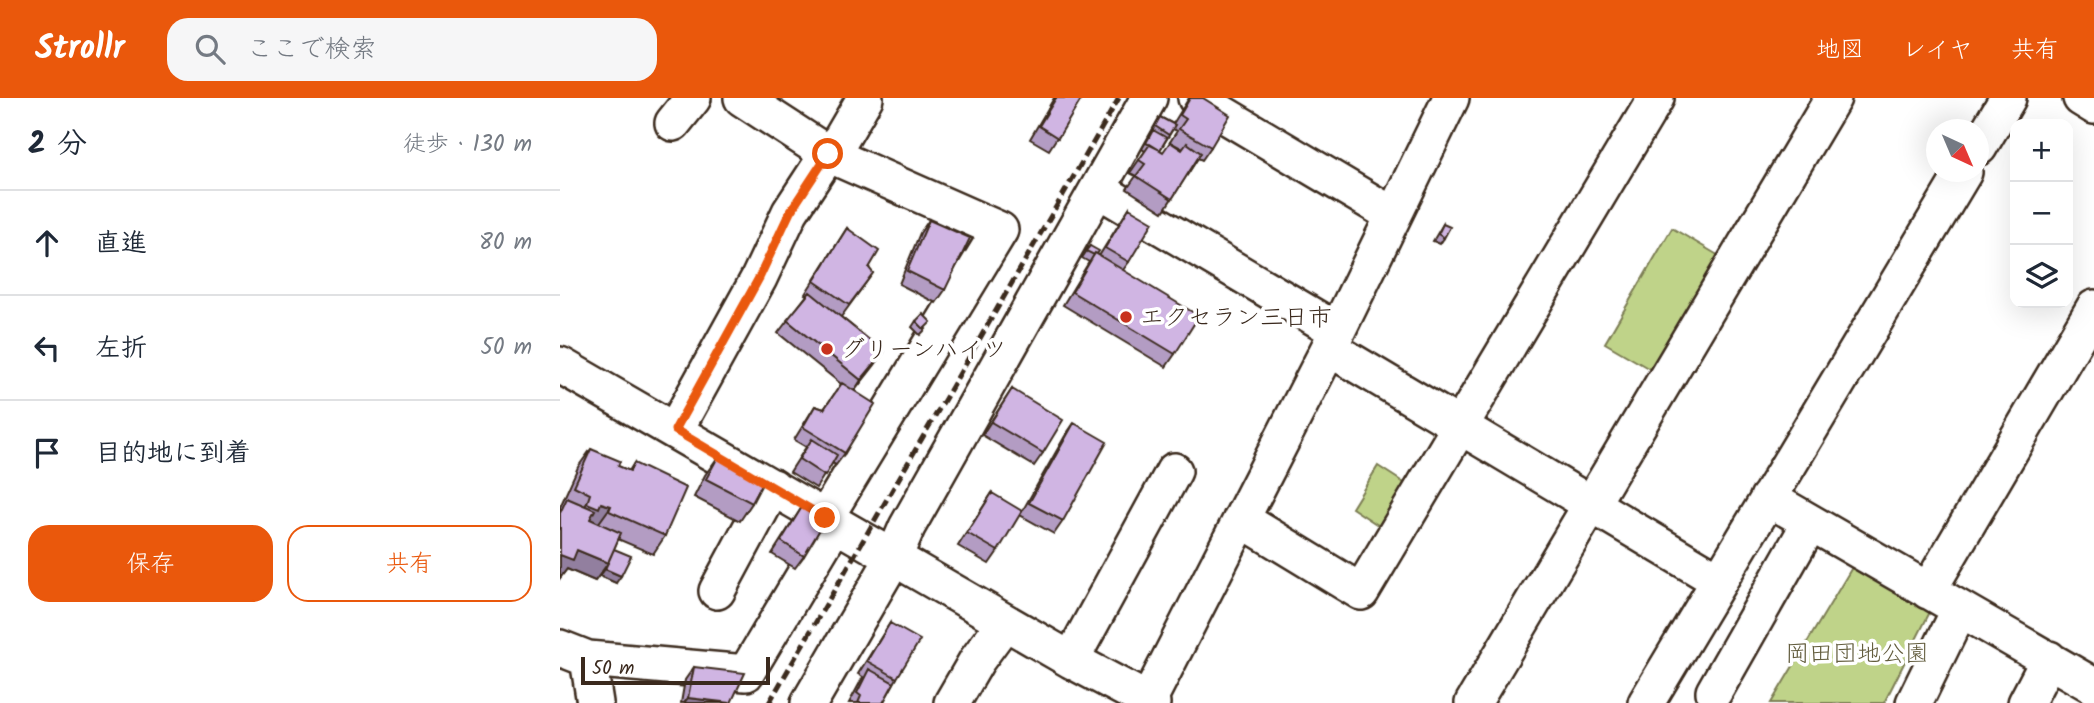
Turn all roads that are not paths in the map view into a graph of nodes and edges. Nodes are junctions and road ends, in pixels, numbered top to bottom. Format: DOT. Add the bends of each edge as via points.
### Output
graph roads {
  1 [pos="742,98"];
  2 [pos="865,98"];
  3 [pos="1149,98"];
  4 [pos="1196,98"];
  5 [pos="1451,98"];
  6 [pos="1656,98"];
  7 [pos="1833,98"];
  8 [pos="2008,98"];
  9 [pos="2081,98"];
  10 [pos="2094,106"];
  11 [pos="1989,130"];
  12 [pos="828,154"];
  13 [pos="1958,182"];
  14 [pos="1099,190"];
  15 [pos="1393,215"];
  16 [pos="2094,309"];
  17 [pos="1333,339"];
  18 [pos="560,365"];
  19 [pos="1460,427"];
  20 [pos="675,430"];
  21 [pos="1174,471"];
  22 [pos="773,487"];
  23 [pos="1768,499"];
  24 [pos="1591,503"];
  25 [pos="1241,519"];
  26 [pos="830,521"];
  27 [pos="1810,523"];
  28 [pos="894,557"];
  29 [pos="1718,580"];
  30 [pos="1928,590"];
  31 [pos="717,591"];
  32 [pos="1960,609"];
  33 [pos="1006,622"];
  34 [pos="574,654"];
  35 [pos="2049,659"];
  36 [pos="1071,660"];
  37 [pos="1668,666"];
  38 [pos="2093,684"];
  39 [pos="1724,698"];
  40 [pos="1149,702"];
  41 [pos="595,703"];
  42 [pos="808,703"];
  43 [pos="952,703"];
  44 [pos="1473,703"];
  45 [pos="1646,703"];
  46 [pos="1914,703"];
  47 [pos="2026,703"];
  1 -- 12 [label="street"];
  2 -- 12 [label="street"];
  3 -- 14 [label="street"];
  4 -- 15 [label="street"];
  5 -- 15 [label="street"];
  6 -- 19 [label="street"];
  7 -- 24 [label="street"];
  8 -- 11 [label="street"];
  9 -- 10 [label="street"];
  12 -- 20 [label="street" via="790,212"];
  12 -- 26 [label="street" via="1000,230"];
  13 -- 23 [label="street"];
  14 -- 17 [label="street"];
  14 -- 28 [label="street"];
  15 -- 17 [label="street"];
  16 -- 30 [label="street"];
  17 -- 19 [label="street"];
  17 -- 25 [label="street"];
  18 -- 20 [label="street"];
  19 -- 24 [label="street"];
  19 -- 25 [label="street" via="1361,592"];
  20 -- 22 [label="street"];
  21 -- 36 [label="street"];
  22 -- 26 [label="street"];
  22 -- 31 [label="street"];
  23 -- 27 [label="street"];
  23 -- 29 [label="street"];
  24 -- 29 [label="street"];
  24 -- 44 [label="street"];
  25 -- 40 [label="street"];
  26 -- 28 [label="street"];
  26 -- 34 [label="street" via="746,673"];
  27 -- 30 [label="street"];
  27 -- 39 [label="street"];
  28 -- 33 [label="street"];
  28 -- 42 [label="street"];
  29 -- 37 [label="street"];
  30 -- 32 [label="street"];
  32 -- 35 [label="street"];
  32 -- 46 [label="street"];
  33 -- 36 [label="street"];
  33 -- 43 [label="street"];
  34 -- 41 [label="street"];
  35 -- 38 [label="street"];
  35 -- 47 [label="street"];
  36 -- 40 [label="street"];
  37 -- 39 [label="street"];
  37 -- 45 [label="street"];
}
